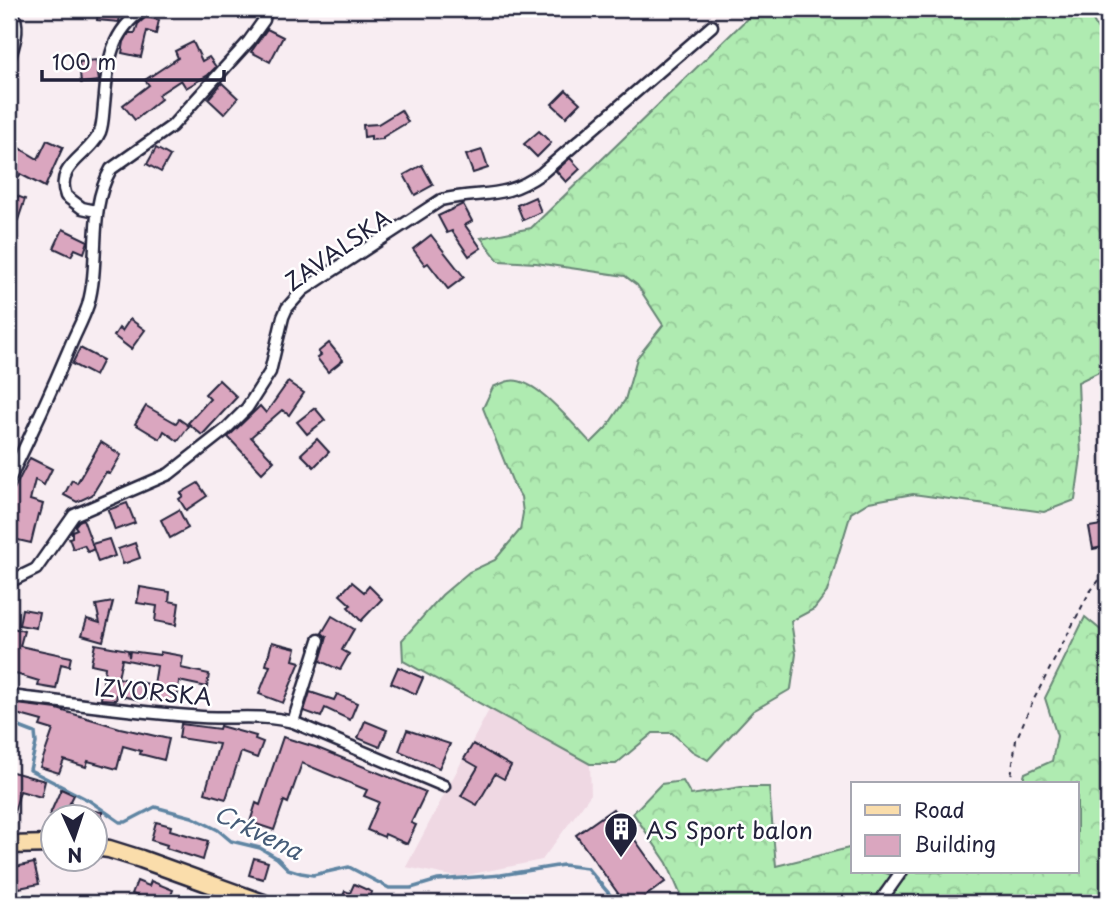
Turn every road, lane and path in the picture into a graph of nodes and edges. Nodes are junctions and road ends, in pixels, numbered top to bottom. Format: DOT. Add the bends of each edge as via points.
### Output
graph roads {
  1 [pos="11,9"];
  2 [pos="144,9"];
  3 [pos="266,9"];
  4 [pos="712,26"];
  5 [pos="9,60"];
  6 [pos="96,211"];
  7 [pos="9,480"];
  8 [pos="1108,569"];
  9 [pos="9,582"];
  10 [pos="319,640"];
  11 [pos="9,696"];
  12 [pos="293,722"];
  13 [pos="1010,782"];
  14 [pos="444,786"];
  15 [pos="9,845"];
  16 [pos="38,845"];
  17 [pos="108,851"];
  18 [pos="900,874"];
  19 [pos="263,903"];
  20 [pos="879,903"];
  1 -- 5 [label="street" via="17,32"];
  2 -- 6 [label="street" via="126,23 111,51 101,130 73,162 64,181 66,196 82,208"];
  3 -- 6 [label="street" via="249,41 172,126 111,169"];
  4 -- 9 [label="street, ZAVALSKA" via="526,185 501,193 441,200 303,290 287,308 270,372 247,408 225,430 169,474 74,515 36,569"];
  6 -- 7 [label="street" via="96,258 88,305"];
  8 -- 13 [label="path" via="1089,593 1032,704 1016,740"];
  10 -- 12 [label="street"];
  11 -- 12 [label="street, IZVORSKA"];
  12 -- 14 [label="street, IZVORSKA"];
  15 -- 16 [label="main road"];
  17 -- 19 [label="main road"];
  18 -- 20 [label="street"];
}
